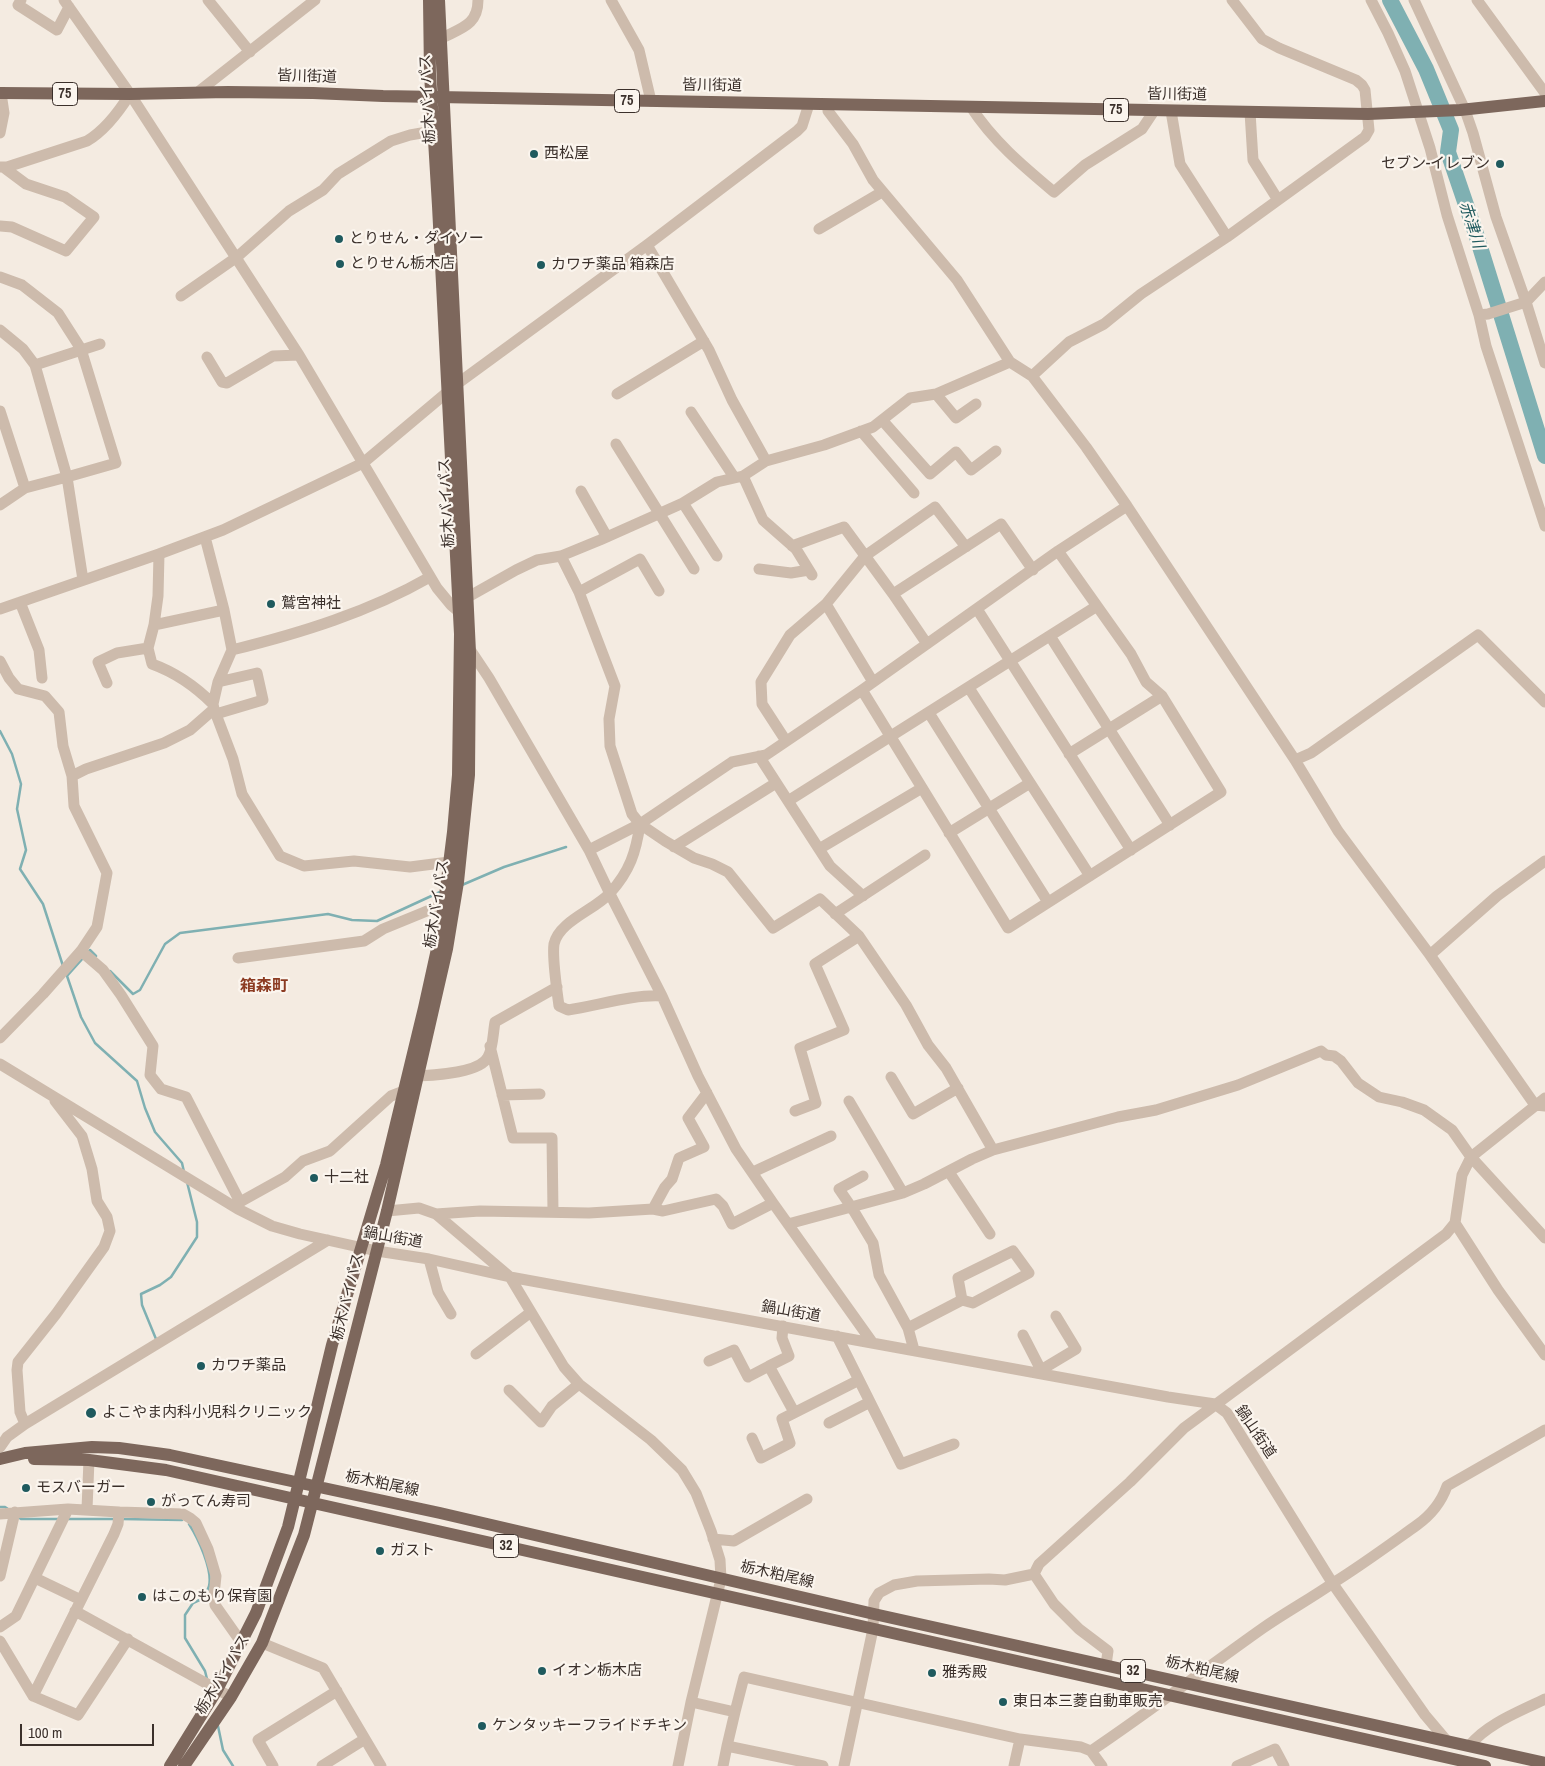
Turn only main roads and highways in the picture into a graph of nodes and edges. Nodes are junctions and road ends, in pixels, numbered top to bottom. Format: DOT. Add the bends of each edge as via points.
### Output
graph roads {
  1 [pos="429,0"];
  2 [pos="439,0"];
  3 [pos="0,93"];
  4 [pos="431,97"];
  5 [pos="445,97"];
  6 [pos="1545,101"];
  7 [pos="452,388"];
  8 [pos="464,616"];
  9 [pos="0,1460"];
  10 [pos="298,1483"];
  11 [pos="317,1487"];
  12 [pos="294,1499"];
  13 [pos="313,1503"];
  14 [pos="1447,1741"];
  15 [pos="1440,1761"];
  16 [pos="1458,1763"];
  17 [pos="1545,1763"];
  18 [pos="170,1766"];
  19 [pos="184,1766"];
  20 [pos="1486,1766"];
  1 -- 4 [label="main road, 栃木バイパス"];
  2 -- 5 [label="main road, 栃木バイパス"];
  3 -- 4 [label="main road, 皆川街道 / 75" via="313,92"];
  4 -- 5 [label="main road, 皆川街道 / 75"];
  4 -- 7 [label="main road, 栃木バイパス"];
  5 -- 6 [label="main road, 皆川街道 / 75" via="1368,114 1463,110"];
  5 -- 7 [label="main road, 栃木バイパス"];
  7 -- 8 [label="main road, 栃木バイパス"];
  7 -- 8 [label="main road, 栃木バイパス" via="468,597"];
  8 -- 10 [label="main road, 栃木バイパス" via="460,634 458,775 437,949 386,1165 332,1345"];
  8 -- 11 [label="main road, 栃木バイパス" via="470,652 469,775 458,882 447,948 387,1211"];
  9 -- 10 [label="main road, 栃木粕尾線 / 32" via="57,1449 120,1448 170,1455"];
  9 -- 12 [label="main road, 栃木粕尾線 / 32" via="88,1460 166,1470"];
  10 -- 11 [label="main road, 栃木粕尾線 / 32"];
  10 -- 12 [label="main road, 栃木バイパス"];
  11 -- 13 [label="main road, 栃木バイパス"];
  11 -- 14 [label="main road, 栃木粕尾線 / 32"];
  12 -- 13 [label="main road, 栃木粕尾線 / 32"];
  12 -- 18 [label="main road, 栃木バイパス" via="288,1527 256,1613 217,1690"];
  13 -- 15 [label="main road, 栃木粕尾線 / 32" via="1169,1694"];
  13 -- 19 [label="main road, 栃木バイパス" via="262,1643 231,1697"];
  14 -- 15 [label="main road"];
  14 -- 17 [label="main road, 栃木粕尾線 / 32"];
  15 -- 16 [label="main road, 栃木粕尾線 / 32"];
  16 -- 20 [label="main road, 栃木粕尾線 / 32"];
}
